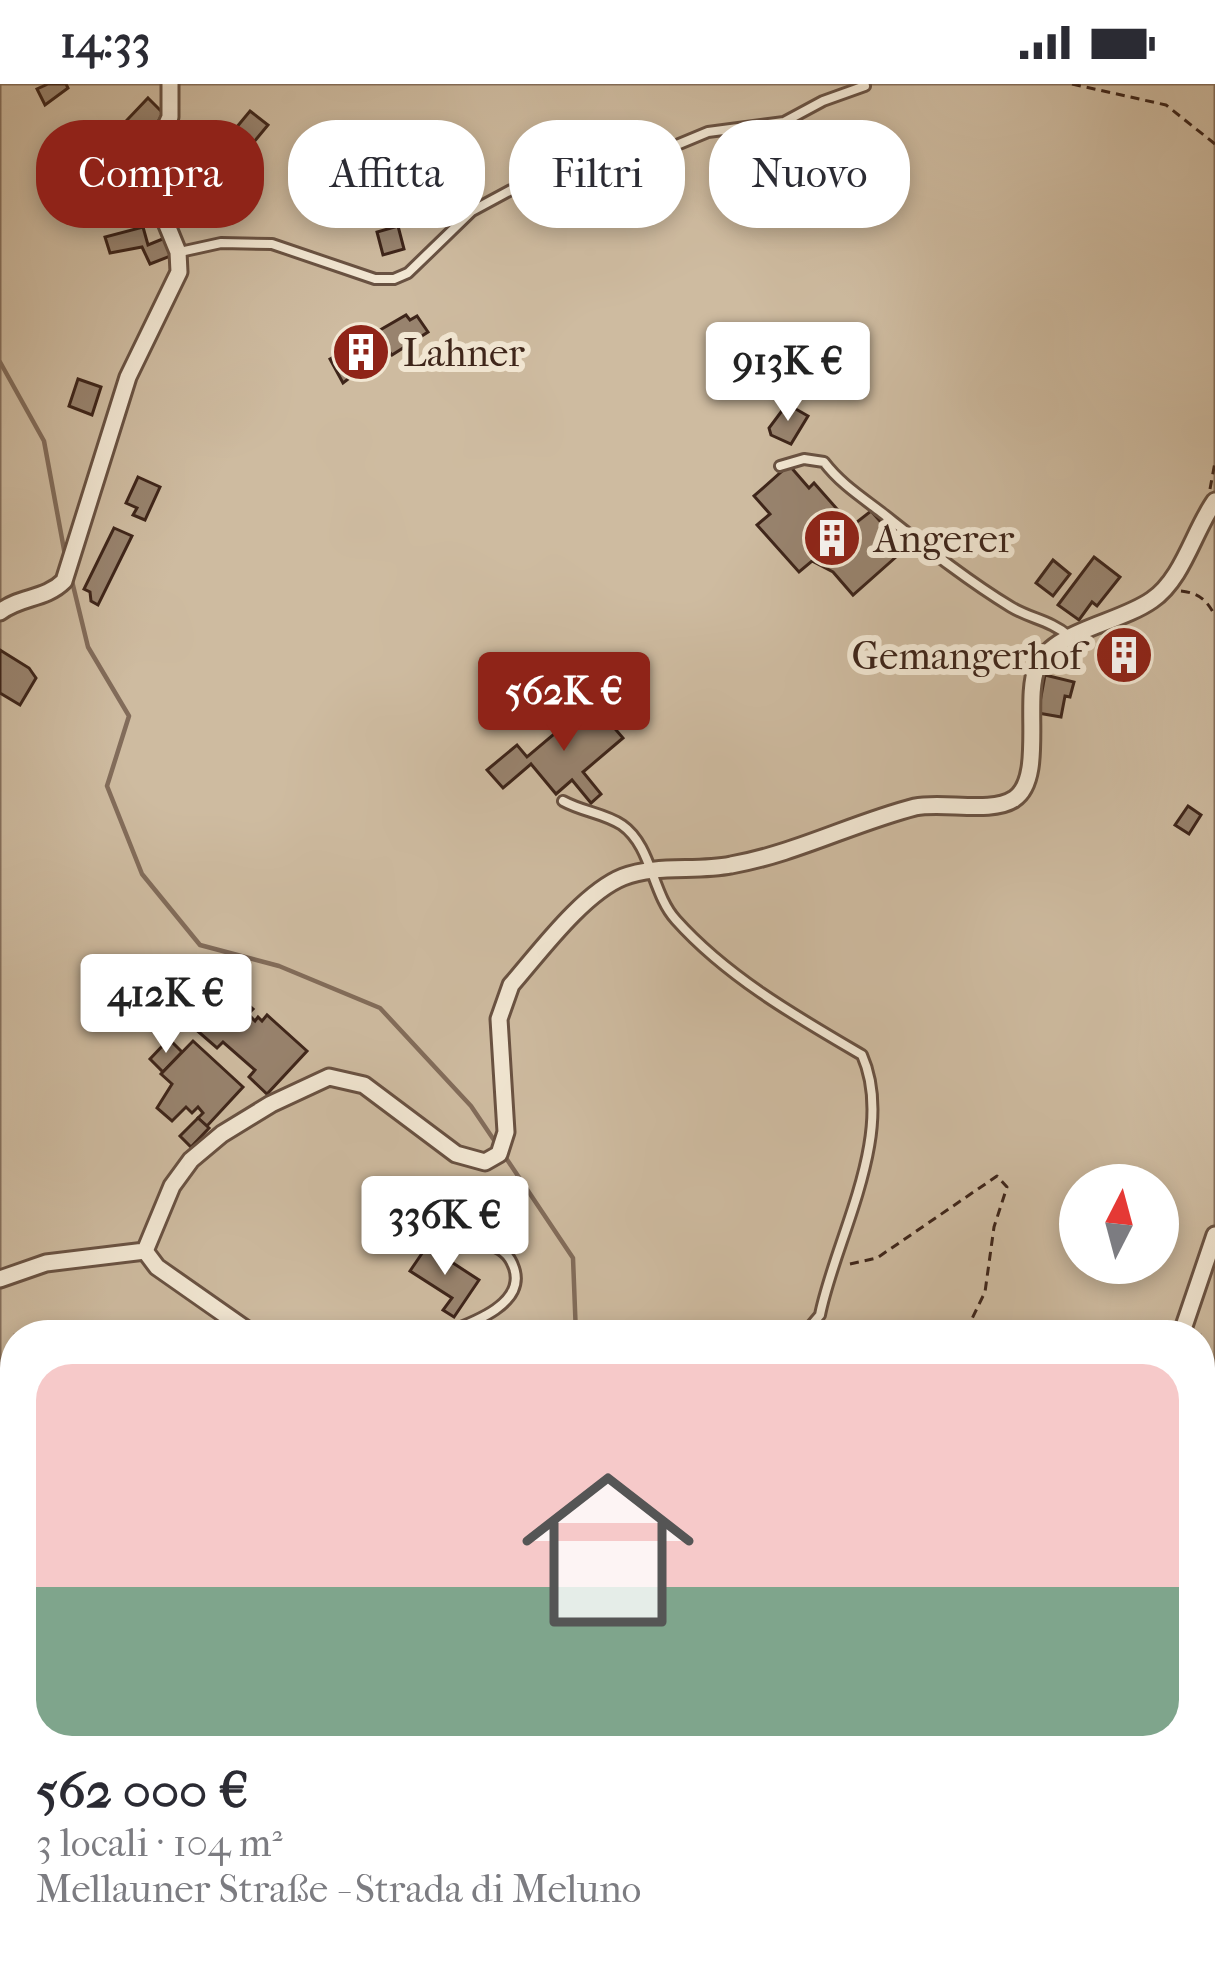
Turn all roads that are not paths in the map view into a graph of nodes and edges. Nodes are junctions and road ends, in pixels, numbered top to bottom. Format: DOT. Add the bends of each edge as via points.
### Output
graph roads {
  1 [pos="170,84"];
  2 [pos="866,86"];
  3 [pos="178,252"];
  4 [pos="780,466"];
  5 [pos="1214,501"];
  6 [pos="3,605"];
  7 [pos="1069,637"];
  8 [pos="563,801"];
  9 [pos="649,871"];
  10 [pos="1215,1235"];
  11 [pos="486,1244"];
  12 [pos="145,1251"];
  13 [pos="0,1279"];
  14 [pos="233,1320"];
  15 [pos="477,1320"];
  16 [pos="816,1320"];
  17 [pos="1186,1320"];
  1 -- 3 [label="street" via="170,117 151,186"];
  2 -- 3 [label="lane" via="784,122 708,132 655,154 511,190 472,211 394,279 375,280 272,244 221,242"];
  3 -- 6 [label="street" via="175,284 112,420 73,563 40,598"];
  4 -- 7 [label="lane" via="824,462 974,583"];
  5 -- 7 [label="street" via="1160,595"];
  7 -- 9 [label="street" via="1045,651 1034,674 1030,765 1014,800 917,806 733,865"];
  8 -- 9 [label="lane" via="628,828"];
  9 -- 12 [label="street" via="596,894 511,985 499,1019 502,1146 485,1162 455,1154 364,1085 329,1077 271,1103 191,1160"];
  9 -- 16 [label="lane" via="671,916 699,943 759,992 862,1055 870,1073 869,1153"];
  10 -- 17 [label="street"];
  11 -- 15 [label="lane" via="502,1249 516,1281 507,1299"];
  12 -- 13 [label="street" via="46,1263"];
  12 -- 14 [label="street"];
}
